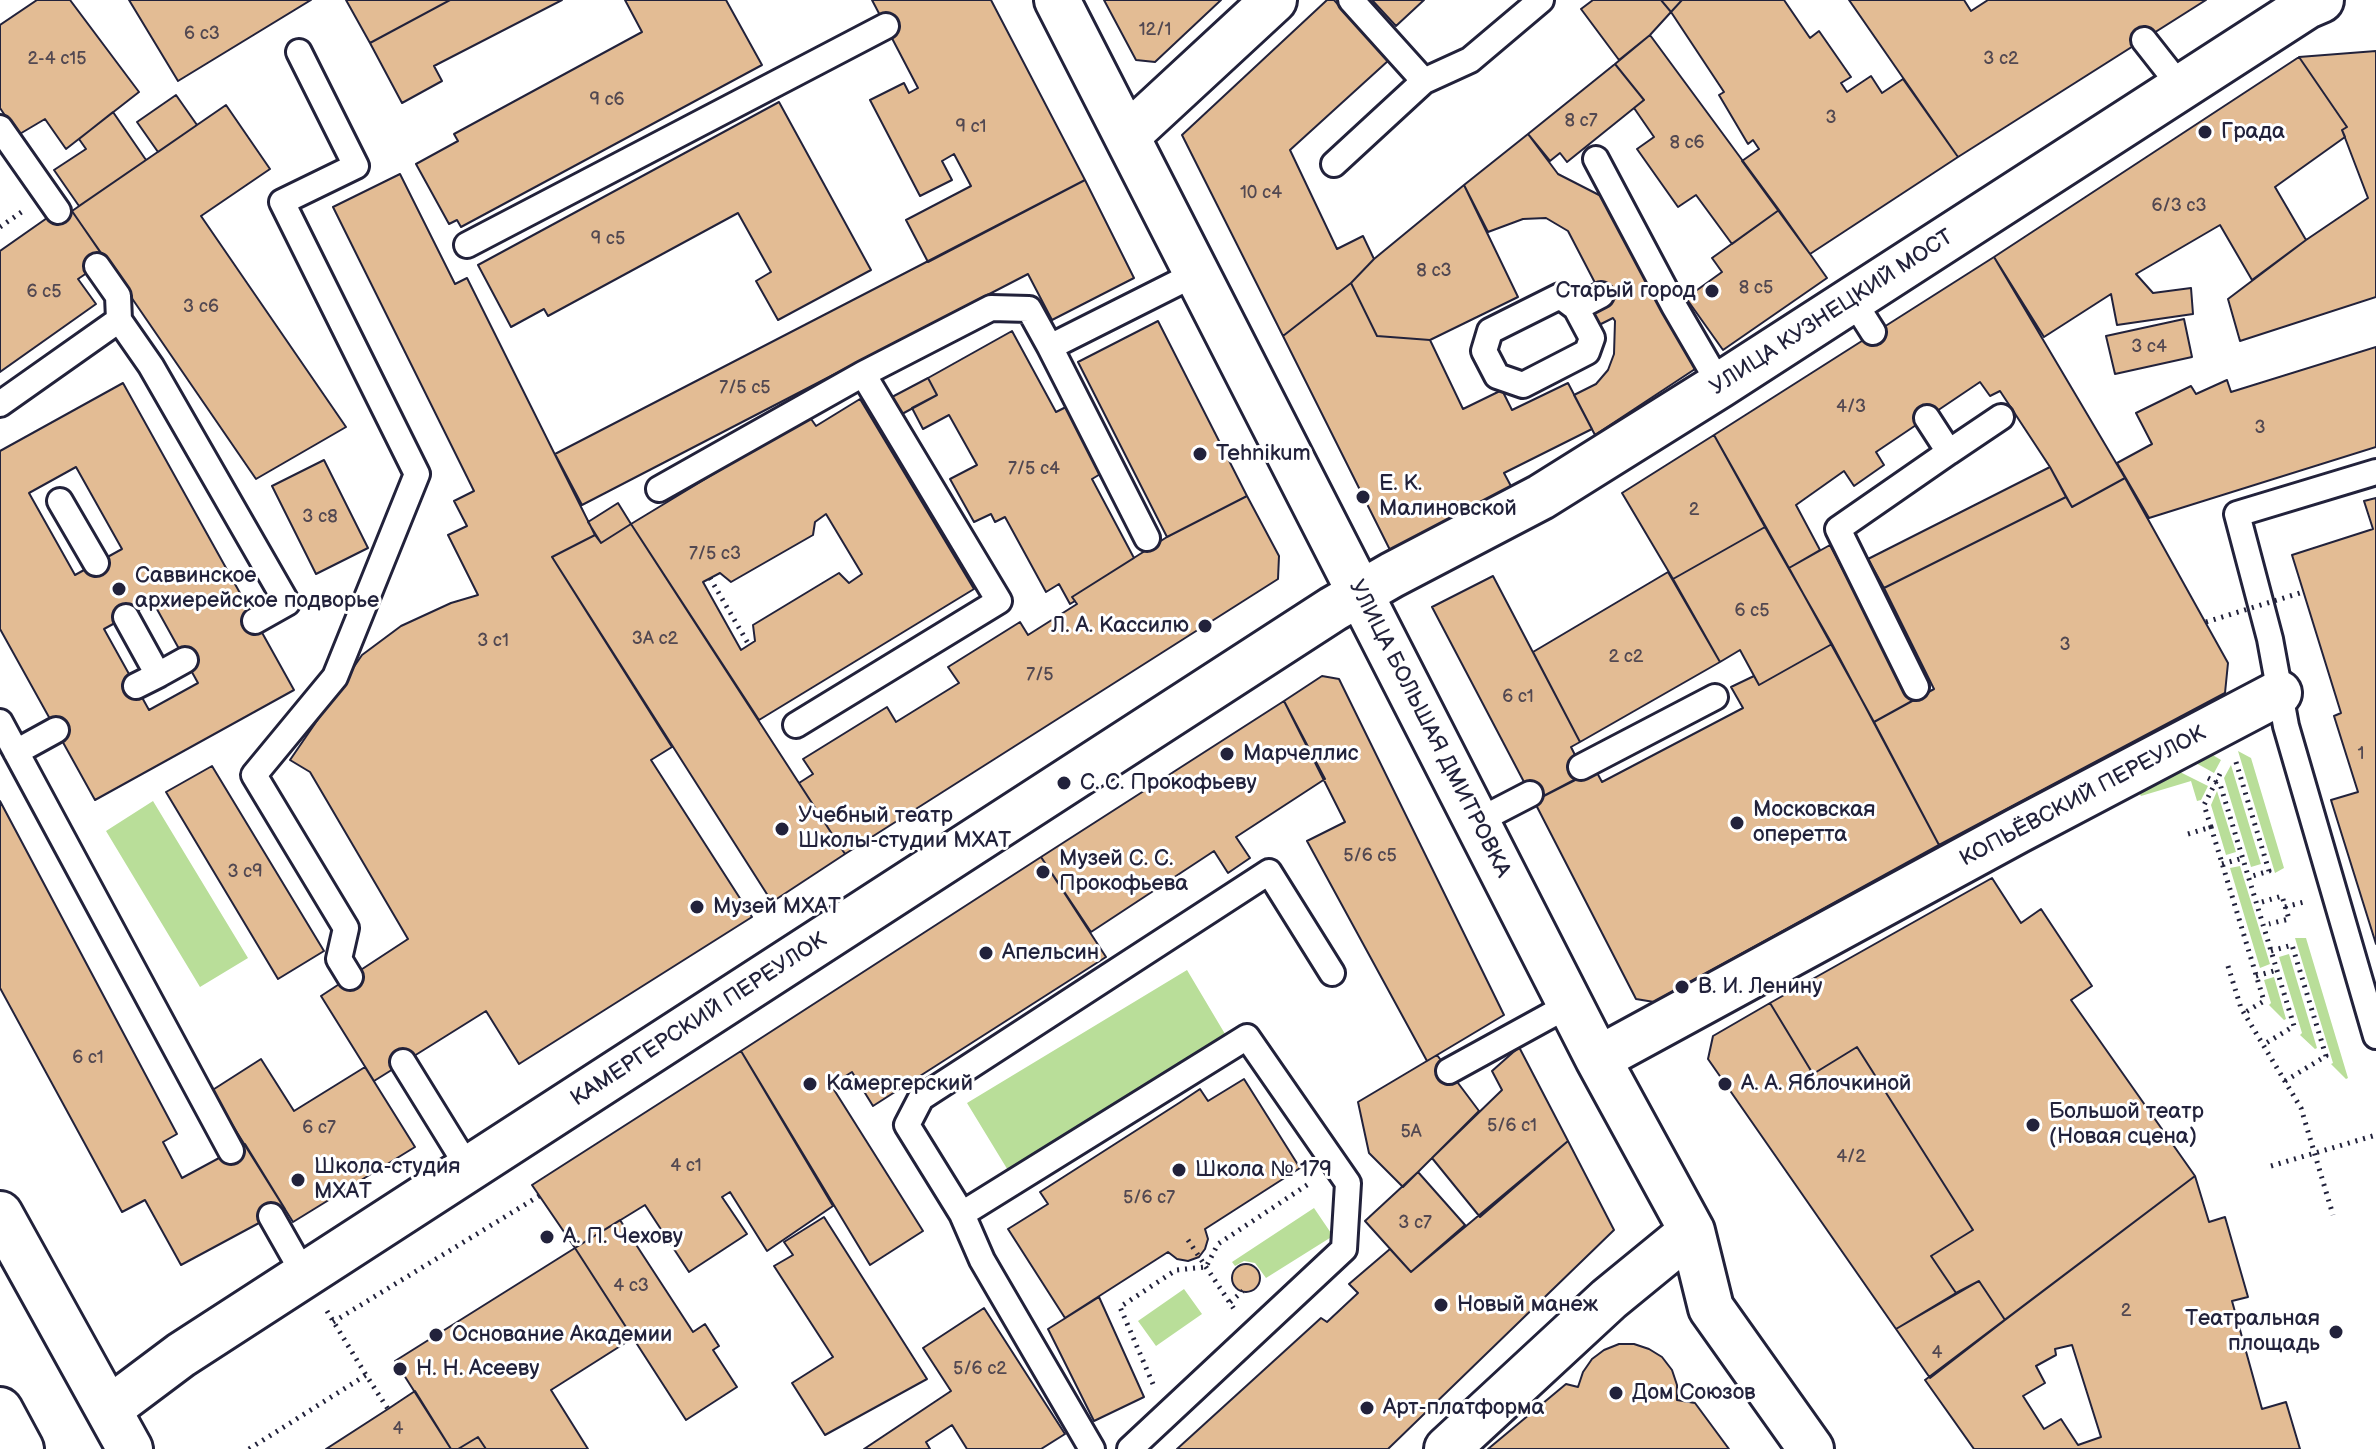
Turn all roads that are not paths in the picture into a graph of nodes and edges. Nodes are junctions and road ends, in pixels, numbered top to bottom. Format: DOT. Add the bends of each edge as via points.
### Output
graph roads {
  1 [pos="1057,0"];
  2 [pos="1351,0"];
  3 [pos="1541,0"];
  4 [pos="2321,0"];
  5 [pos="1256,6"];
  6 [pos="886,26"];
  7 [pos="2144,40"];
  8 [pos="299,52"];
  9 [pos="1424,81"];
  10 [pos="2181,87"];
  11 [pos="0,128"];
  12 [pos="1127,136"];
  13 [pos="1596,159"];
  14 [pos="1334,164"];
  15 [pos="58,211"];
  16 [pos="467,245"];
  17 [pos="97,266"];
  18 [pos="1197,273"];
  19 [pos="1601,295"];
  20 [pos="1576,308"];
  21 [pos="119,320"];
  22 [pos="1050,347"];
  23 [pos="863,374"];
  24 [pos="1720,385"];
  25 [pos="0,404"];
  26 [pos="2001,417"];
  27 [pos="1927,418"];
  28 [pos="1949,452"];
  29 [pos="2376,472"];
  30 [pos="659,489"];
  31 [pos="60,501"];
  32 [pos="1147,538"];
  33 [pos="96,563"];
  34 [pos="1346,601"];
  35 [pos="126,617"];
  36 [pos="255,621"];
  37 [pos="185,660"];
  38 [pos="158,675"];
  39 [pos="136,686"];
  40 [pos="1916,687"];
  41 [pos="2279,693"];
  42 [pos="1715,697"];
  43 [pos="0,722"];
  44 [pos="796,725"];
  45 [pos="56,730"];
  46 [pos="16,752"];
  47 [pos="1581,767"];
  48 [pos="1530,794"];
  49 [pos="1476,822"];
  50 [pos="1332,973"];
  51 [pos="350,977"];
  52 [pos="1571,1004"];
  53 [pos="2376,1036"];
  54 [pos="1598,1059"];
  55 [pos="403,1062"];
  56 [pos="1449,1071"];
  57 [pos="231,1151"];
  58 [pos="469,1169"];
  59 [pos="0,1214"];
  60 [pos="962,1214"];
  61 [pos="271,1216"];
  62 [pos="1692,1231"];
  63 [pos="305,1276"];
  64 [pos="0,1410"];
  65 [pos="119,1437"];
  66 [pos="1087,1447"];
  67 [pos="21,1449"];
  68 [pos="1130,1449"];
  69 [pos="1447,1449"];
  70 [pos="1811,1449"];
  1 -- 12 [label="street, УЛИЦА БОЛЬШАЯ ДМИТРОВКА"];
  2 -- 9 [label="lane"];
  3 -- 9 [label="lane" via="1470,60"];
  4 -- 10 [label="street, УЛИЦА КУЗНЕЦКИЙ МОСТ"];
  5 -- 12 [label="street"];
  6 -- 16 [label="lane"];
  7 -- 10 [label="lane"];
  8 -- 51 [label="lane" via="356,166 282,202 417,474 335,677 254,775 346,928 339,959"];
  9 -- 14 [label="lane"];
  10 -- 24 [label="street, УЛИЦА КУЗНЕЦКИЙ МОСТ" via="1863,316"];
  11 -- 15 [label="lane"];
  12 -- 18 [label="street, УЛИЦА БОЛЬШАЯ ДМИТРОВКА"];
  13 -- 24 [label="lane" via="1648,269"];
  17 -- 21 [label="lane" via="118,296"];
  18 -- 22 [label="lane"];
  18 -- 34 [label="street, УЛИЦА БОЛЬШАЯ ДМИТРОВКА"];
  19 -- 20 [label="lane"];
  21 -- 25 [label="lane"];
  21 -- 36 [label="lane" via="151,366 287,603"];
  22 -- 23 [label="lane" via="1029,309 991,308"];
  22 -- 32 [label="lane"];
  23 -- 30 [label="lane"];
  23 -- 44 [label="lane" via="999,601"];
  24 -- 34 [label="street, УЛИЦА КУЗНЕЦКИЙ МОСТ" via="1541,497"];
  26 -- 28 [label="lane"];
  27 -- 28 [label="lane"];
  28 -- 40 [label="lane" via="1838,529"];
  29 -- 41 [label="lane" via="2237,514"];
  31 -- 33 [label="lane"];
  34 -- 49 [label="street, УЛИЦА БОЛЬШАЯ ДМИТРОВКА"];
  34 -- 58 [label="street, КАМЕРГЕРСКИЙ ПЕРЕУЛОК"];
  35 -- 38 [label="lane"];
  37 -- 38 [label="lane"];
  38 -- 39 [label="lane"];
  41 -- 53 [label="lane"];
  41 -- 54 [label="street, КОПЬЁВСКИЙ ПЕРЕУЛОК"];
  42 -- 47 [label="lane"];
  43 -- 46 [label="lane"];
  45 -- 46 [label="lane"];
  46 -- 57 [label="lane"];
  48 -- 49 [label="lane"];
  49 -- 52 [label="street, УЛИЦА БОЛЬШАЯ ДМИТРОВКА"];
  50 -- 60 [label="lane" via="1269,872 934,1089 921,1098 907,1125"];
  52 -- 54 [label="street, УЛИЦА БОЛЬШАЯ ДМИТРОВКА"];
  52 -- 56 [label="lane"];
  54 -- 62 [label="street, УЛИЦА БОЛЬШАЯ ДМИТРОВКА"];
  55 -- 58 [label="lane"];
  58 -- 63 [label="street, КАМЕРГЕРСКИЙ ПЕРЕУЛОК"];
  59 -- 65 [label="street"];
  60 -- 66 [label="lane" via="982,1260"];
  60 -- 68 [label="lane" via="1247,1037 1348,1183 1344,1249"];
  61 -- 63 [label="lane"];
  62 -- 69 [label="street" via="1609,1299"];
  62 -- 70 [label="street, УЛИЦА БОЛЬШАЯ ДМИТРОВКА" via="1711,1308"];
  63 -- 65 [label="street, КАМЕРГЕРСКИЙ ПЕРЕУЛОК" via="181,1355"];
  64 -- 67 [label="street"];
}
